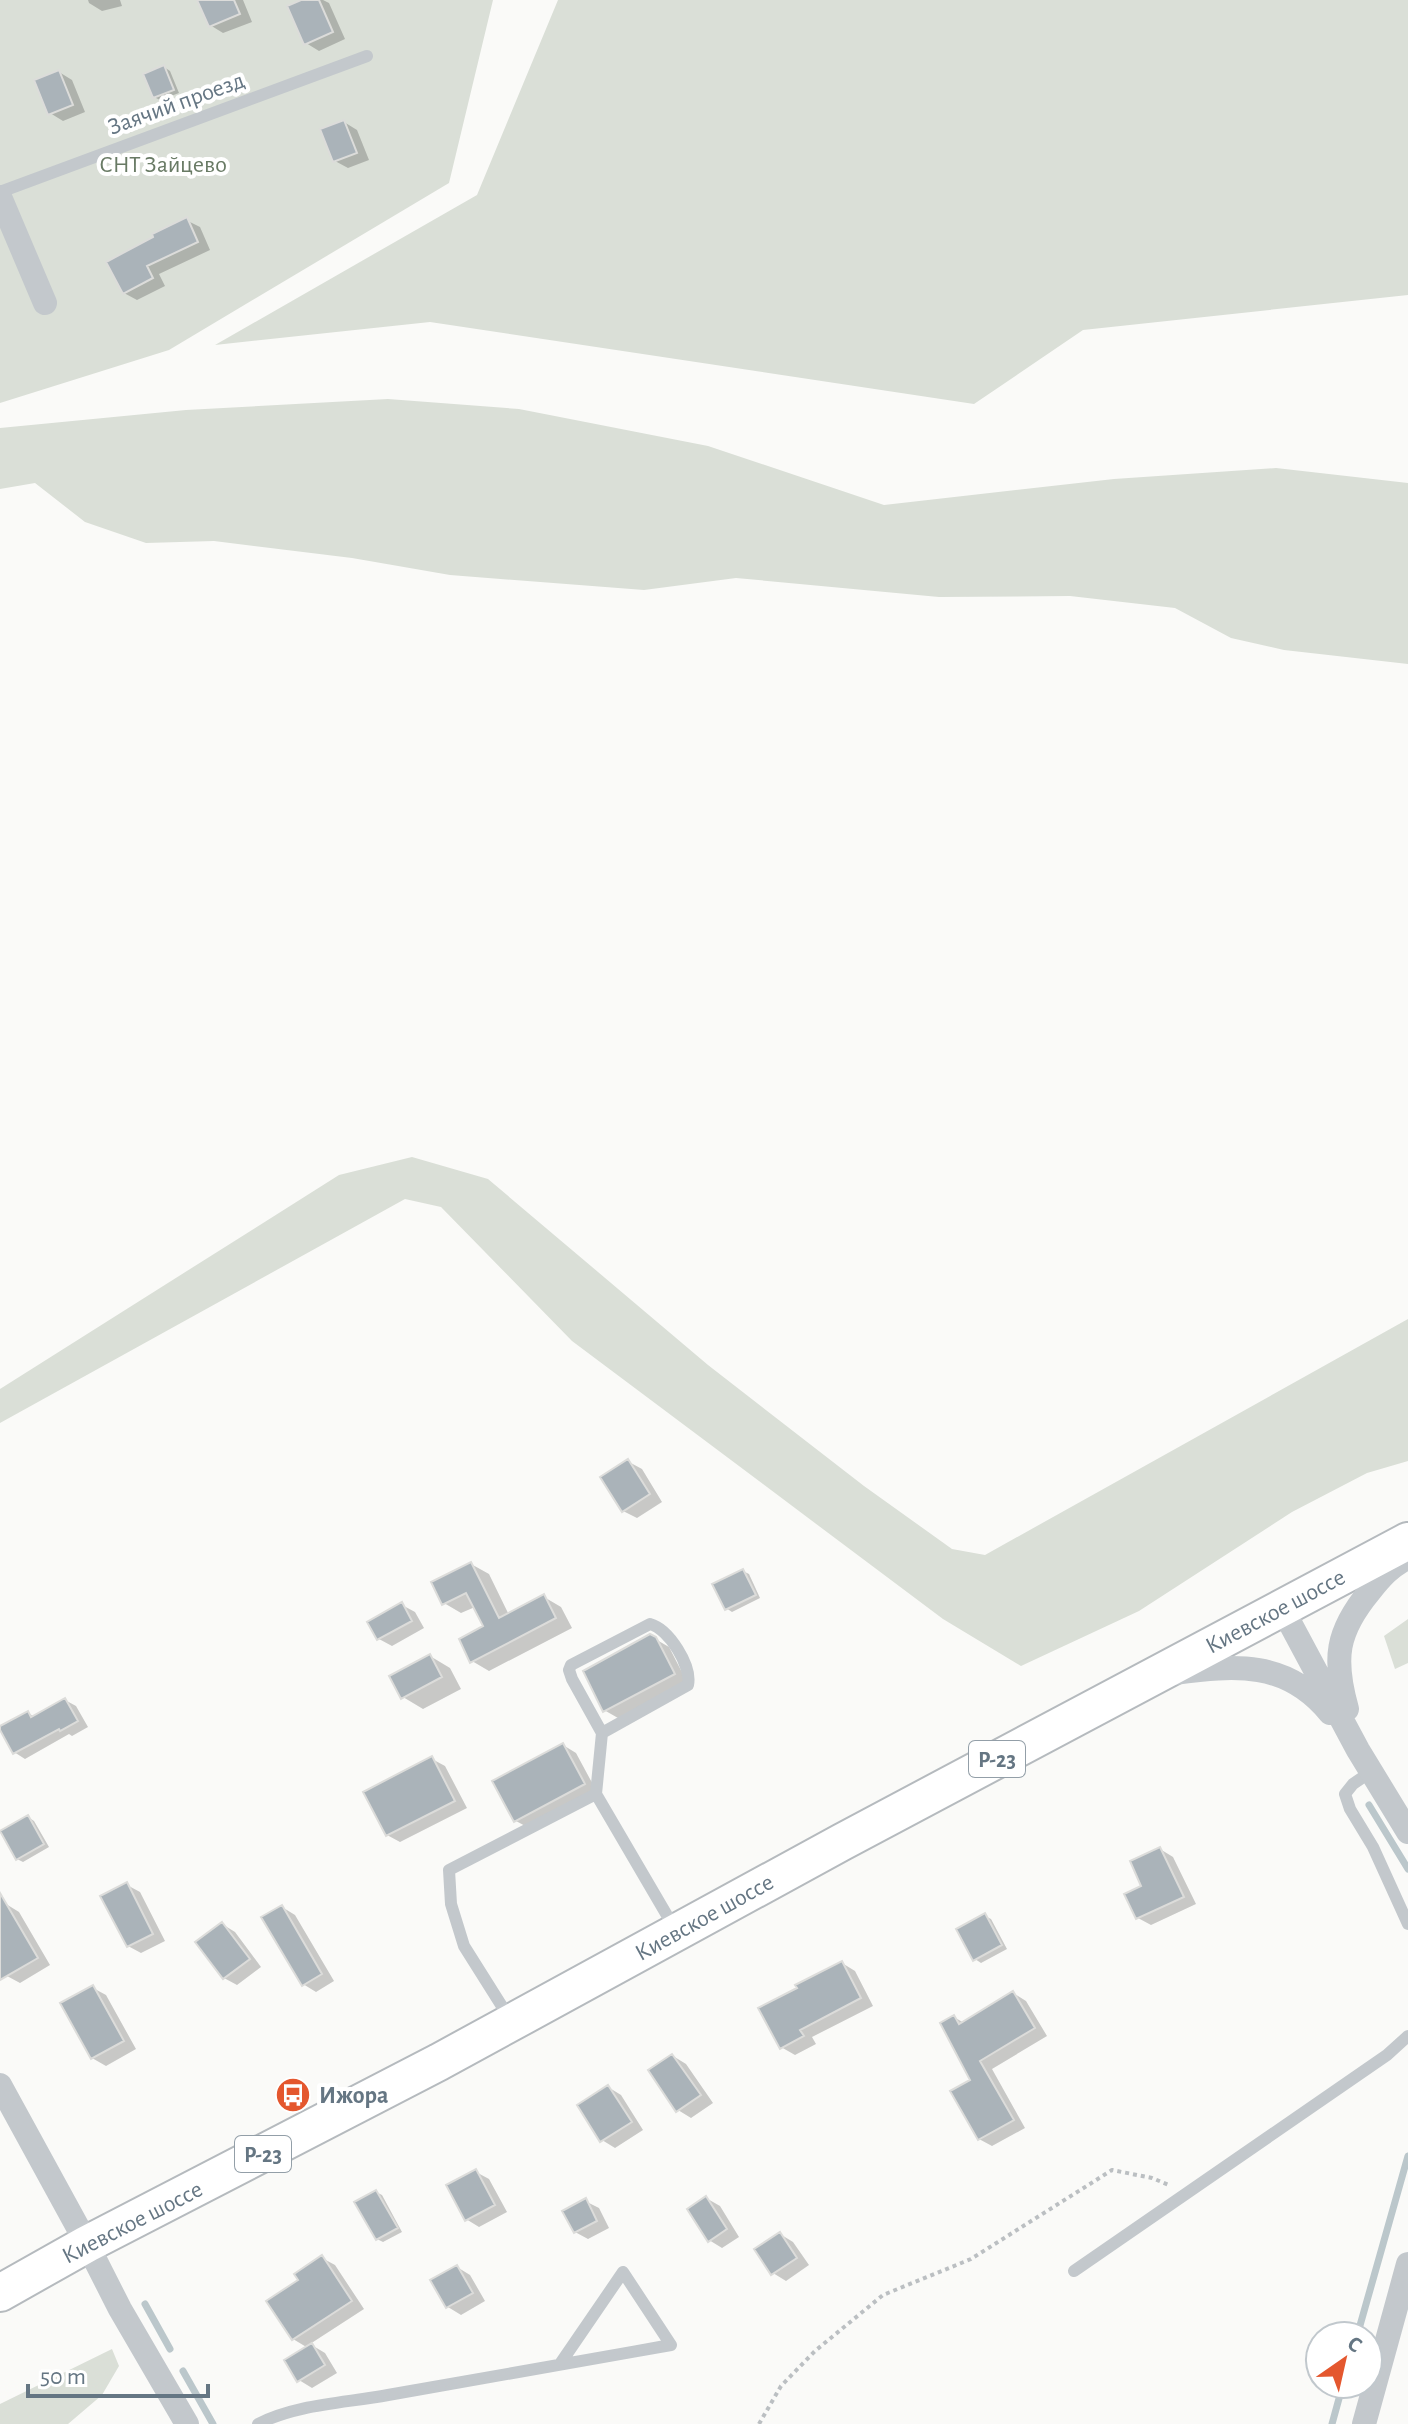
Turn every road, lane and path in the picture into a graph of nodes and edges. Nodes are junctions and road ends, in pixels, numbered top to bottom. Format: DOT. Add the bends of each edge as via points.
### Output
graph roads {
  1 [pos="367,56"];
  2 [pos="0,194"];
  3 [pos="45,303"];
  4 [pos="1408,1541"];
  5 [pos="1408,1557"];
  6 [pos="1282,1608"];
  7 [pos="1152,1676"];
  8 [pos="602,1733"];
  9 [pos="1358,1750"];
  10 [pos="1372,1771"];
  11 [pos="596,1794"];
  12 [pos="1406,1825"];
  13 [pos="1408,1924"];
  14 [pos="677,1932"];
  15 [pos="512,2022"];
  16 [pos="1408,2036"];
  17 [pos="0,2085"];
  18 [pos="1187,2193"];
  19 [pos="87,2244"];
  20 [pos="1408,2264"];
  21 [pos="1074,2271"];
  22 [pos="0,2293"];
  23 [pos="560,2364"];
  24 [pos="187,2424"];
  25 [pos="258,2424"];
  26 [pos="759,2424"];
  27 [pos="1364,2424"];
  1 -- 2 [label="lane, Заячий проезд"];
  2 -- 3 [label="street"];
  4 -- 6 [label="main road, Киевское шоссе / Р-23"];
  5 -- 9 [label="street" via="1388,1568 1351,1614 1340,1645 1339,1680"];
  6 -- 7 [label="main road, Киевское шоссе / Р-23"];
  6 -- 9 [label="street"];
  7 -- 9 [label="street" via="1211,1668 1273,1672 1299,1684 1321,1703"];
  7 -- 14 [label="main road, Киевское шоссе / Р-23"];
  8 -- 8 [label="lane" via="572,1679 571,1665 650,1624 658,1626 679,1650 688,1685"];
  8 -- 11 [label="lane"];
  9 -- 10 [label="street"];
  10 -- 12 [label="street"];
  10 -- 13 [label="lane" via="1345,1794"];
  11 -- 14 [label="lane"];
  11 -- 15 [label="lane" via="449,1870 451,1904 464,1946"];
  14 -- 15 [label="main road, Киевское шоссе / Р-23"];
  15 -- 19 [label="main road, Киевское шоссе / Р-23"];
  16 -- 18 [label="lane"];
  17 -- 19 [label="street"];
  18 -- 21 [label="lane"];
  18 -- 26 [label="path" via="1152,2178 1112,2170 971,2259 883,2295 781,2386"];
  19 -- 22 [label="main road, Киевское шоссе / Р-23"];
  19 -- 24 [label="street"];
  20 -- 27 [label="street"];
  23 -- 23 [label="lane" via="588,2360 671,2345 623,2272"];
  23 -- 25 [label="lane" via="278,2414"];
}
